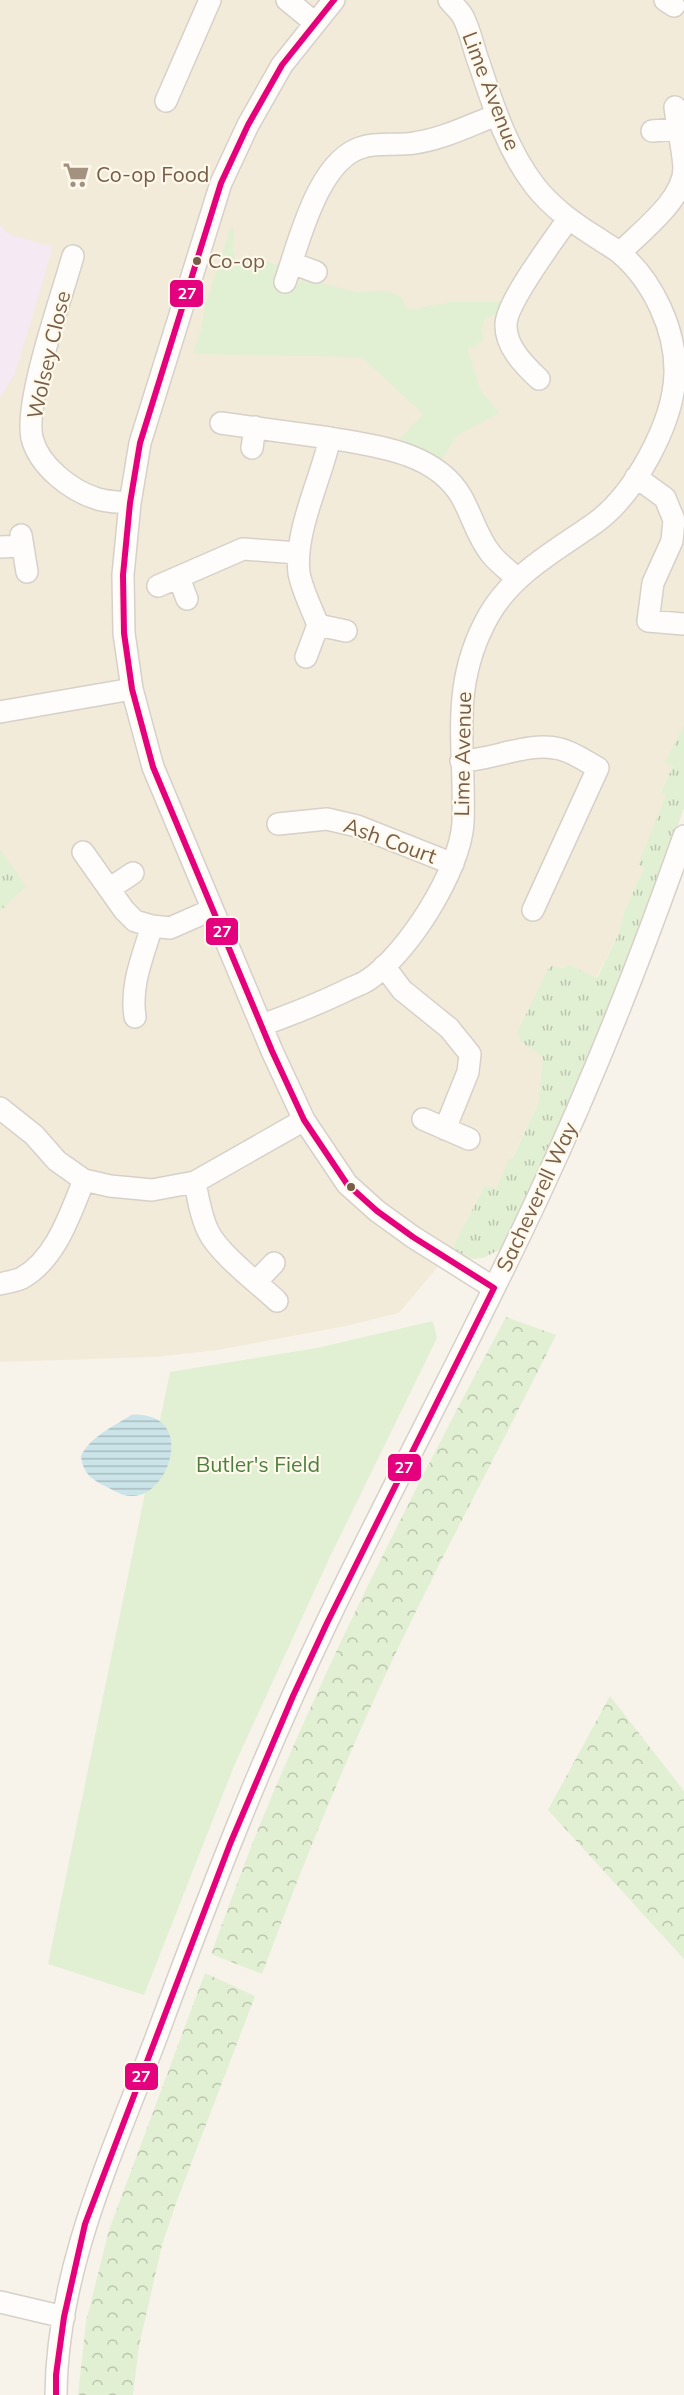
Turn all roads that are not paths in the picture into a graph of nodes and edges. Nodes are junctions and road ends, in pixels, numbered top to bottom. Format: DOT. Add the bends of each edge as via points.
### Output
graph roads {
  1 [pos="210,0"];
  2 [pos="287,0"];
  3 [pos="334,0"];
  4 [pos="462,5"];
  5 [pos="315,23"];
  6 [pos="166,101"];
  7 [pos="675,107"];
  8 [pos="497,115"];
  9 [pos="678,129"];
  10 [pos="652,131"];
  11 [pos="568,219"];
  12 [pos="620,253"];
  13 [pos="73,256"];
  14 [pos="316,272"];
  15 [pos="538,379"];
  16 [pos="221,423"];
  17 [pos="330,438"];
  18 [pos="636,477"];
  19 [pos="130,503"];
  20 [pos="0,547"];
  21 [pos="298,553"];
  22 [pos="27,572"];
  23 [pos="179,578"];
  24 [pos="518,579"];
  25 [pos="158,586"];
  26 [pos="187,599"];
  27 [pos="684,624"];
  28 [pos="318,625"];
  29 [pos="346,631"];
  30 [pos="306,657"];
  31 [pos="132,689"];
  32 [pos="0,712"];
  33 [pos="461,761"];
  34 [pos="278,824"];
  35 [pos="684,836"];
  36 [pos="83,852"];
  37 [pos="453,864"];
  38 [pos="133,873"];
  39 [pos="109,889"];
  40 [pos="211,910"];
  41 [pos="533,910"];
  42 [pos="152,926"];
  43 [pos="384,966"];
  44 [pos="135,1017"];
  45 [pos="262,1026"];
  46 [pos="0,1108"];
  47 [pos="423,1119"];
  48 [pos="304,1120"];
  49 [pos="445,1129"];
  50 [pos="469,1139"];
  51 [pos="84,1180"];
  52 [pos="195,1182"];
  53 [pos="274,1263"];
  54 [pos="256,1282"];
  55 [pos="0,1284"];
  56 [pos="494,1288"];
  57 [pos="277,1300"];
  58 [pos="0,2302"];
  59 [pos="64,2317"];
  60 [pos="56,2395"];
  1 -- 6 [label="street"];
  2 -- 5 [label="street"];
  3 -- 5 [label="street"];
  4 -- 8 [label="street, Lime Avenue"];
  5 -- 19 [label="street" via="282,65 221,183 140,443"];
  7 -- 9 [label="street"];
  8 -- 11 [label="street, Lime Avenue" via="533,184"];
  8 -- 14 [label="street" via="433,140 362,147 343,158 327,175 314,201 288,272"];
  9 -- 10 [label="street"];
  9 -- 12 [label="street" via="684,169 677,193"];
  11 -- 12 [label="street, Lime Avenue"];
  11 -- 15 [label="street" via="521,287 506,322 516,353"];
  12 -- 18 [label="street, Lime Avenue" via="660,306 671,337 675,372 666,422"];
  13 -- 19 [label="street, Wolsey Close" via="43,360 31,416 32,438 41,458 63,480 98,499"];
  16 -- 17 [label="street" via="254,438"];
  17 -- 21 [label="street"];
  17 -- 24 [label="street" via="410,456 442,473 459,494 491,555"];
  18 -- 24 [label="street, Lime Avenue" via="599,521"];
  18 -- 27 [label="street" via="665,498 674,520 672,541 653,583 648,621"];
  19 -- 31 [label="street" via="123,575 124,633"];
  20 -- 22 [label="street" via="22,541"];
  21 -- 23 [label="street" via="243,549"];
  21 -- 28 [label="street" via="300,575"];
  23 -- 25 [label="street"];
  23 -- 26 [label="street"];
  24 -- 33 [label="street, Lime Avenue" via="490,614 472,654 464,683"];
  28 -- 29 [label="street"];
  28 -- 30 [label="street"];
  31 -- 32 [label="street"];
  31 -- 40 [label="street" via="153,767"];
  33 -- 37 [label="street, Lime Avenue" via="463,826"];
  33 -- 41 [label="street" via="537,747 561,749 598,768"];
  34 -- 37 [label="street, Ash Court" via="328,810 357,826"];
  35 -- 56 [label="street, Sacheverell Way" via="609,1034"];
  36 -- 39 [label="street"];
  37 -- 43 [label="street, Lime Avenue" via="439,895 415,931"];
  38 -- 39 [label="street"];
  39 -- 42 [label="street" via="135,921"];
  40 -- 42 [label="street" via="170,928"];
  40 -- 45 [label="street"];
  42 -- 44 [label="street" via="136,976"];
  43 -- 45 [label="street, Lime Avenue" via="369,980"];
  43 -- 49 [label="street" via="402,990 449,1028 470,1054 468,1072"];
  45 -- 48 [label="street"];
  46 -- 51 [label="street" via="34,1135 57,1161"];
  47 -- 49 [label="street"];
  48 -- 52 [label="street"];
  48 -- 56 [label="street" via="346,1184 413,1237"];
  49 -- 50 [label="street"];
  51 -- 52 [label="street" via="152,1190"];
  51 -- 55 [label="street" via="63,1230 40,1265 21,1278"];
  52 -- 54 [label="street" via="209,1234"];
  53 -- 54 [label="street"];
  54 -- 57 [label="street"];
  56 -- 59 [label="street, Sacheverell Way" via="327,1623 261,1769 85,2224"];
  58 -- 59 [label="street"];
  59 -- 60 [label="street, Sacheverell Way"];
}
